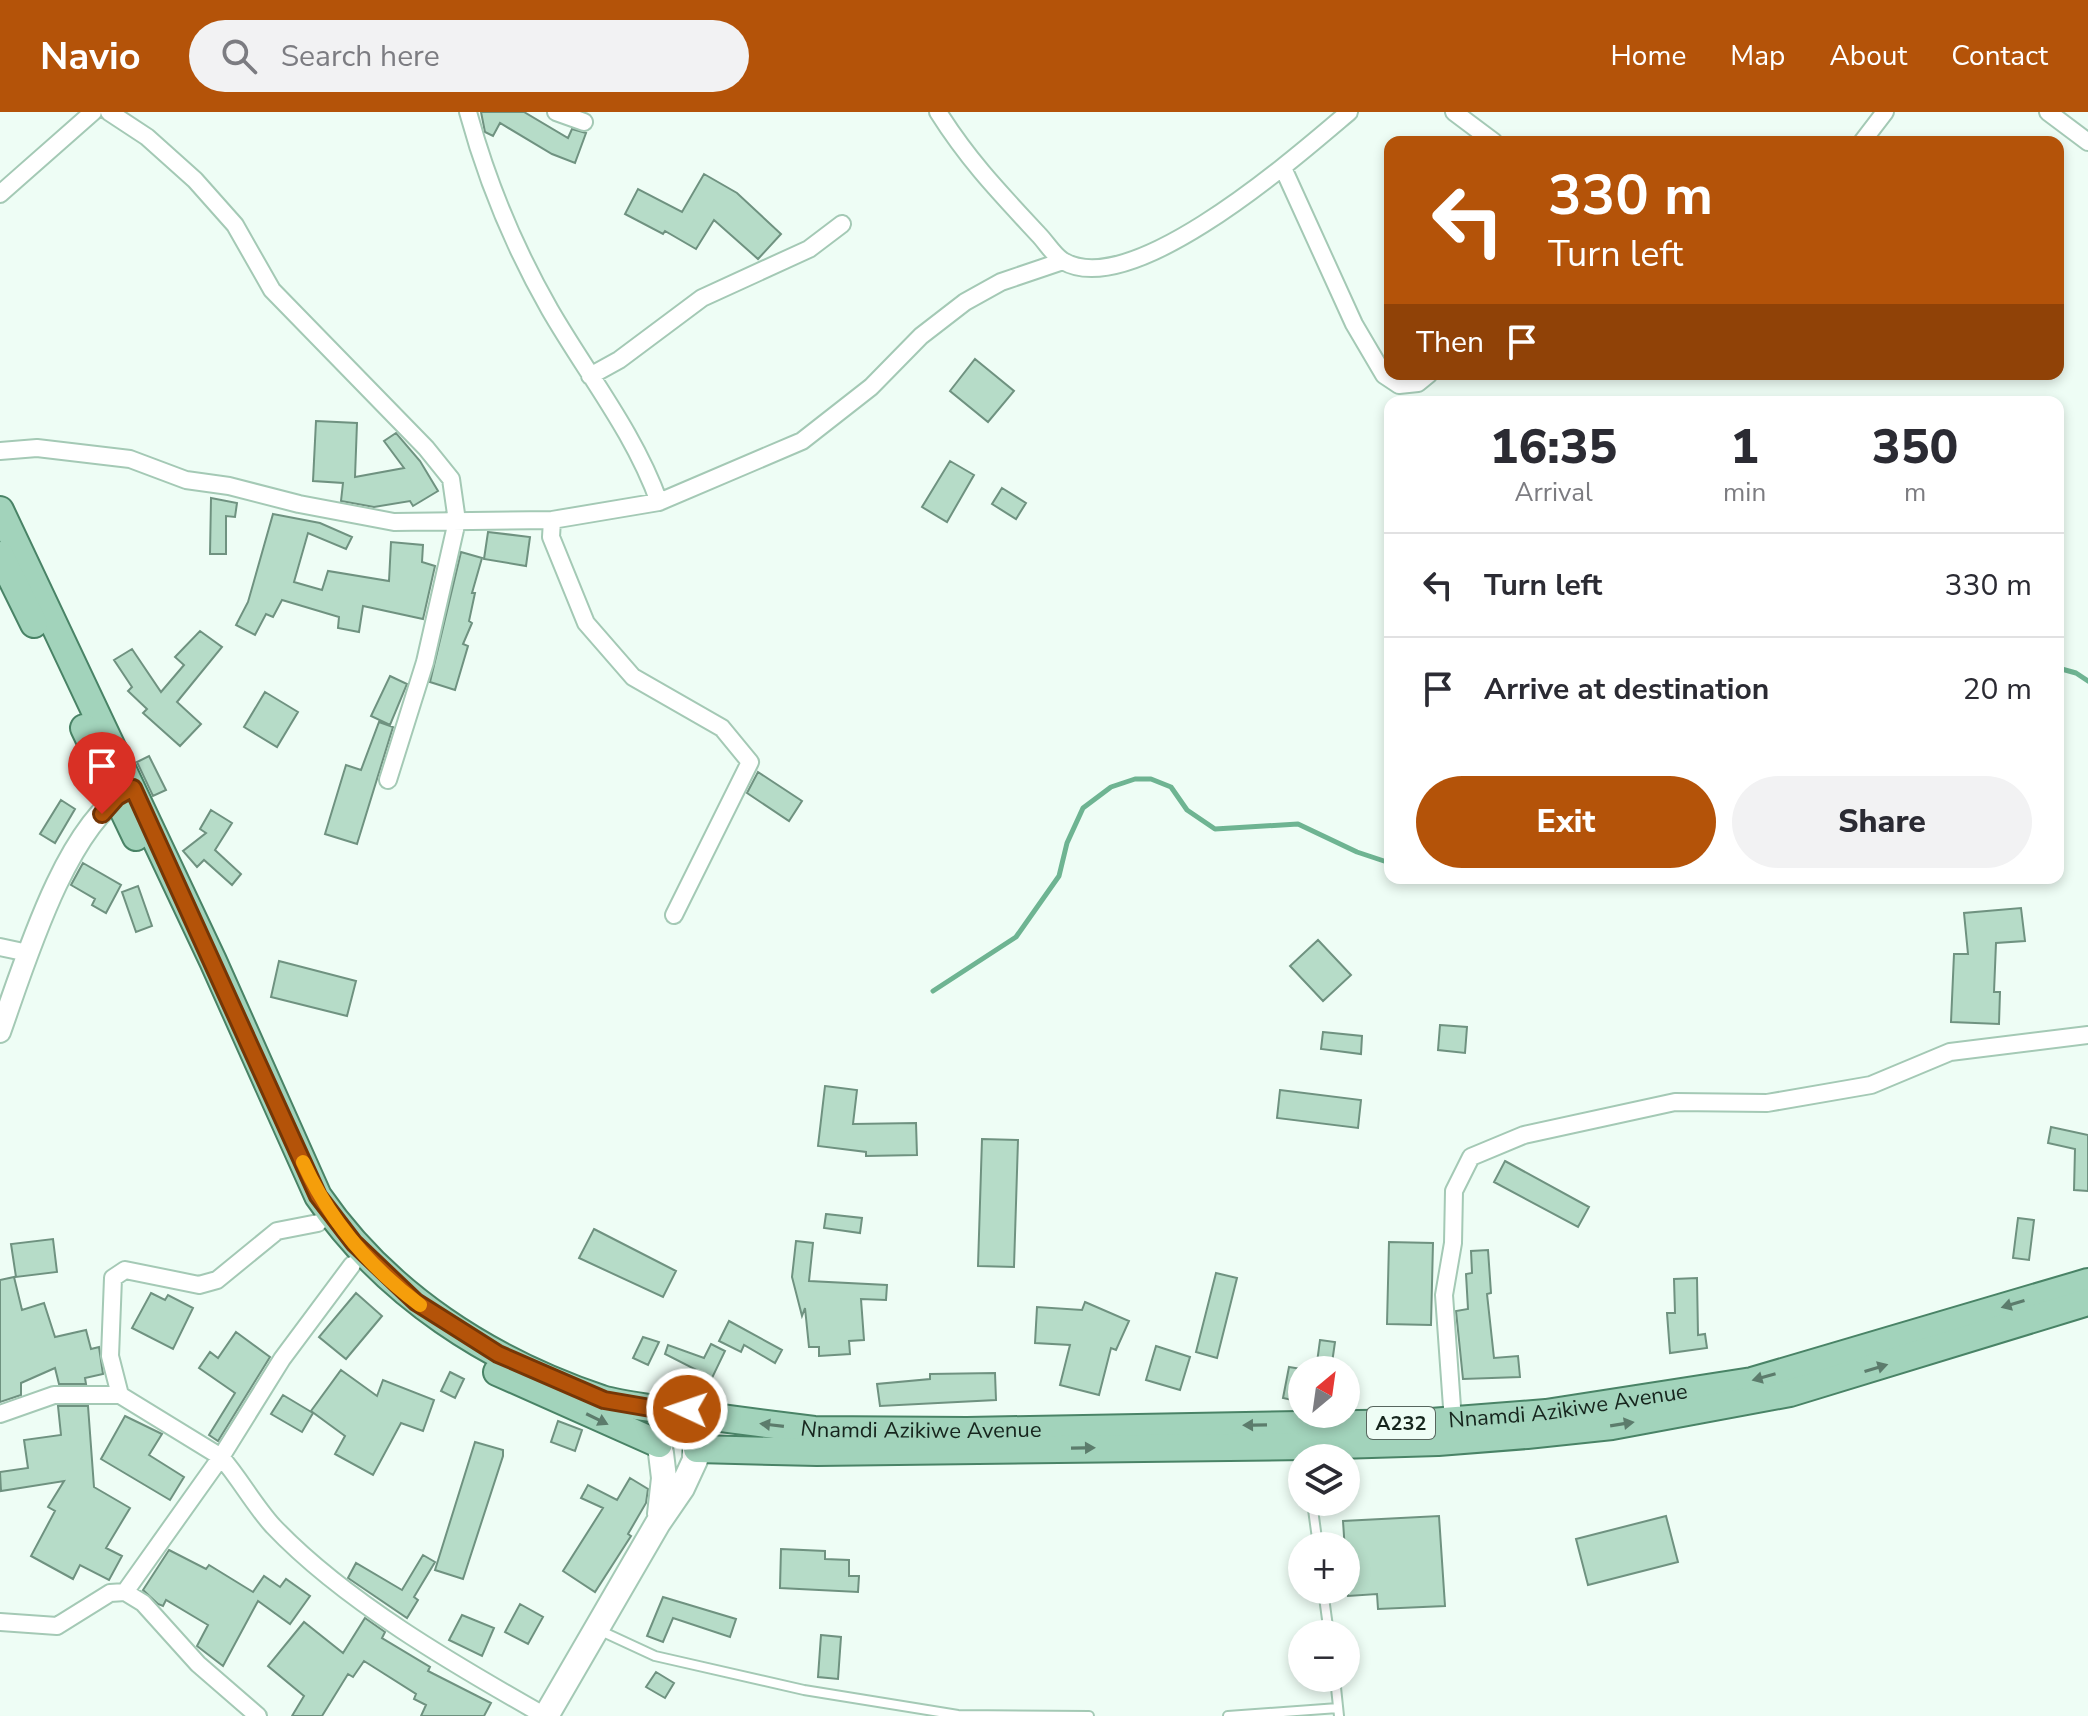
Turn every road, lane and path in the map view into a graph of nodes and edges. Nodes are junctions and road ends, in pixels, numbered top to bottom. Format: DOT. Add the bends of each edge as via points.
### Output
graph roads {
  1 [pos="93,112"];
  2 [pos="109,112"];
  3 [pos="468,112"];
  4 [pos="556,112"];
  5 [pos="938,112"];
  6 [pos="1349,112"];
  7 [pos="1454,112"];
  8 [pos="2048,112"];
  9 [pos="1878,114"];
  10 [pos="584,122"];
  11 [pos="1486,136"];
  12 [pos="1865,136"];
  13 [pos="2088,142"];
  14 [pos="1283,168"];
  15 [pos="0,194"];
  16 [pos="842,224"];
  17 [pos="1063,261"];
  18 [pos="1384,375"];
  19 [pos="590,376"];
  20 [pos="1392,380"];
  21 [pos="1422,380"];
  22 [pos="0,451"];
  23 [pos="659,502"];
  24 [pos="0,510"];
  25 [pos="552,520"];
  26 [pos="457,521"];
  27 [pos="0,555"];
  28 [pos="388,780"];
  29 [pos="125,792"];
  30 [pos="674,915"];
  31 [pos="0,947"];
  32 [pos="28,953"];
  33 [pos="0,1032"];
  34 [pos="2088,1035"];
  35 [pos="318,1223"];
  36 [pos="352,1265"];
  37 [pos="2088,1282"];
  38 [pos="2088,1302"];
  39 [pos="120,1395"];
  40 [pos="668,1411"];
  41 [pos="0,1414"];
  42 [pos="698,1415"];
  43 [pos="1453,1421"];
  44 [pos="659,1444"];
  45 [pos="1360,1448"];
  46 [pos="696,1450"];
  47 [pos="1288,1452"];
  48 [pos="221,1457"];
  49 [pos="658,1523"];
  50 [pos="125,1592"];
  51 [pos="0,1622"];
  52 [pos="597,1629"];
  53 [pos="1336,1692"];
  54 [pos="1338,1712"];
  55 [pos="258,1716"];
  56 [pos="545,1716"];
  57 [pos="1089,1716"];
  58 [pos="1228,1716"];
  1 -- 15 [label="street"];
  2 -- 26 [label="street" via="195,180 235,225 272,290 426,448 451,479"];
  3 -- 19 [label="street" via="513,242"];
  4 -- 10 [label="street"];
  5 -- 17 [label="street" via="967,158"];
  6 -- 14 [label="street"];
  7 -- 11 [label="street"];
  8 -- 13 [label="street"];
  9 -- 12 [label="street"];
  14 -- 17 [label="street" via="1209,223 1140,256 1104,269"];
  14 -- 18 [label="street" via="1354,324"];
  16 -- 19 [label="street" via="809,249 702,298"];
  17 -- 23 [label="street" via="1001,282 965,302 802,441"];
  19 -- 23 [label="street" via="623,424"];
  20 -- 21 [label="street" via="1399,385"];
  22 -- 26 [label="street" via="37,448 130,459 186,480 299,504 394,522"];
  23 -- 25 [label="street"];
  24 -- 29 [label="main road, A232"];
  25 -- 26 [label="street"];
  25 -- 30 [label="street" via="551,537 586,623 633,677 722,728 750,762"];
  26 -- 28 [label="street" via="425,662"];
  27 -- 29 [label="main road, A232"];
  29 -- 32 [label="street" via="87,830 70,858"];
  29 -- 35 [label="main road, A232" via="272,1135"];
  29 -- 40 [label="main road, A232" via="312,1182 338,1224 371,1262 416,1302 498,1354 604,1400"];
  31 -- 32 [label="street"];
  32 -- 33 [label="street"];
  34 -- 43 [label="street" via="1950,1052 1871,1085 1767,1103 1675,1102 1524,1135 1471,1157 1454,1191 1444,1295"];
  35 -- 36 [label="main road, A232"];
  35 -- 39 [label="street" via="277,1231 217,1280 199,1285 125,1270 113,1278 110,1356"];
  36 -- 44 [label="main road, A232, one-way" via="448,1345 529,1389"];
  36 -- 48 [label="street" via="282,1359"];
  37 -- 43 [label="main road, Nnamdi Azikiwe Avenue / A232, one-way" via="1752,1381 1546,1413"];
  45 -- 38 [label="main road, Nnamdi Azikiwe Avenue / A232, one-way" via="1527,1435 1698,1412 1790,1393"];
  39 -- 41 [label="street" via="54,1395"];
  39 -- 48 [label="street"];
  40 -- 42 [label="main road, A232" via="680,1407"];
  40 -- 44 [label="main road" via="657,1424"];
  43 -- 42 [label="main road, Nnamdi Azikiwe Avenue / A232, one-way" via="830,1430"];
  42 -- 46 [label="main road" via="704,1436"];
  44 -- 46 [label="main road, A232" via="672,1454"];
  44 -- 49 [label="main road" via="664,1489"];
  46 -- 47 [label="main road, Nnamdi Azikiwe Avenue / A232, one-way"];
  46 -- 49 [label="main road" via="689,1474"];
  48 -- 50 [label="street"];
  48 -- 56 [label="street" via="272,1525 329,1576 474,1676"];
  49 -- 52 [label="main road"];
  50 -- 51 [label="street" via="110,1593 57,1626"];
  50 -- 55 [label="street" via="143,1603 198,1664"];
  52 -- 56 [label="main road"];
  52 -- 57 [label="lane" via="655,1656 804,1690 958,1715"];
  53 -- 54 [label="lane"];
  54 -- 58 [label="lane"];
}
